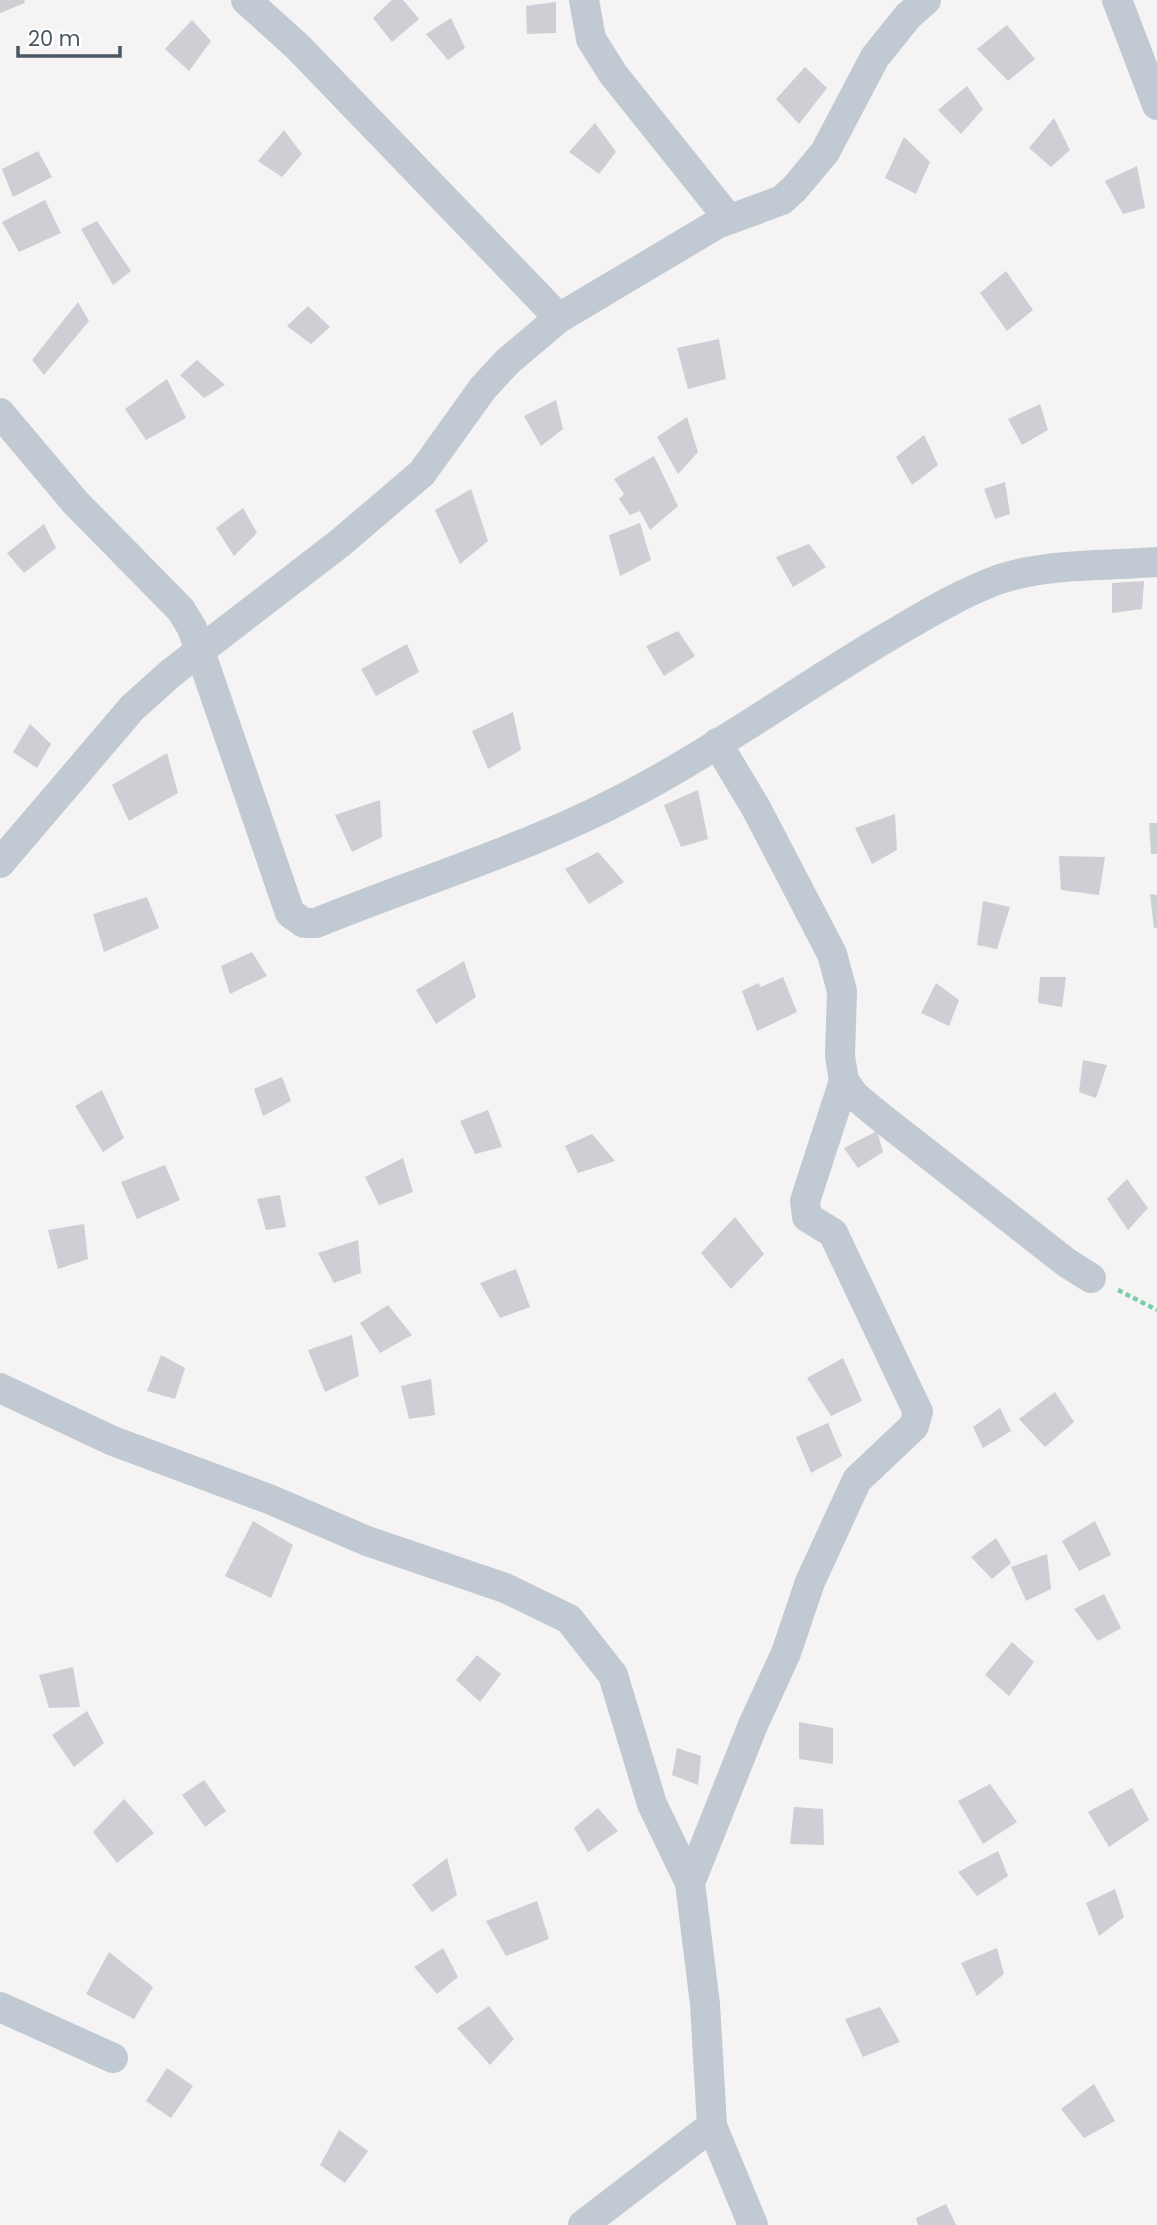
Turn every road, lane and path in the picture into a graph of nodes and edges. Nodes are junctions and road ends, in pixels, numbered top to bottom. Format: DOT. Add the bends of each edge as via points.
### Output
graph roads {
  1 [pos="246,0"];
  2 [pos="584,0"];
  3 [pos="926,0"];
  4 [pos="1117,0"];
  5 [pos="1157,105"];
  6 [pos="729,219"];
  7 [pos="559,318"];
  8 [pos="0,413"];
  9 [pos="1157,562"];
  10 [pos="202,650"];
  11 [pos="717,743"];
  12 [pos="0,863"];
  13 [pos="844,1081"];
  14 [pos="1091,1278"];
  15 [pos="1157,1310"];
  16 [pos="0,1388"];
  17 [pos="690,1883"];
  18 [pos="0,2007"];
  19 [pos="113,2058"];
  20 [pos="712,2126"];
  21 [pos="583,2225"];
  22 [pos="753,2225"];
  1 -- 7 [label="street" via="298,47"];
  2 -- 6 [label="street" via="591,39 613,74"];
  3 -- 6 [label="street" via="875,57 825,152 795,188 782,200"];
  4 -- 5 [label="street"];
  6 -- 7 [label="street"];
  7 -- 10 [label="street" via="483,388 422,472 340,543"];
  8 -- 10 [label="street" via="75,502 181,610"];
  9 -- 11 [label="street" via="1047,569 1001,579 955,597"];
  10 -- 11 [label="street" via="290,913 304,923 316,923 412,888 568,825 649,785"];
  10 -- 12 [label="street" via="132,708"];
  11 -- 13 [label="street" via="832,954 842,991"];
  13 -- 14 [label="street" via="883,1119"];
  13 -- 17 [label="street" via="805,1201 807,1217 833,1233 918,1412 914,1426 857,1480 810,1582 786,1653"];
  14 -- 15 [label="path"];
  16 -- 17 [label="street" via="113,1441 367,1541 505,1588 569,1619 613,1675 652,1804"];
  17 -- 20 [label="street" via="705,2004"];
  18 -- 19 [label="street"];
  20 -- 21 [label="street"];
  20 -- 22 [label="street"];
}
